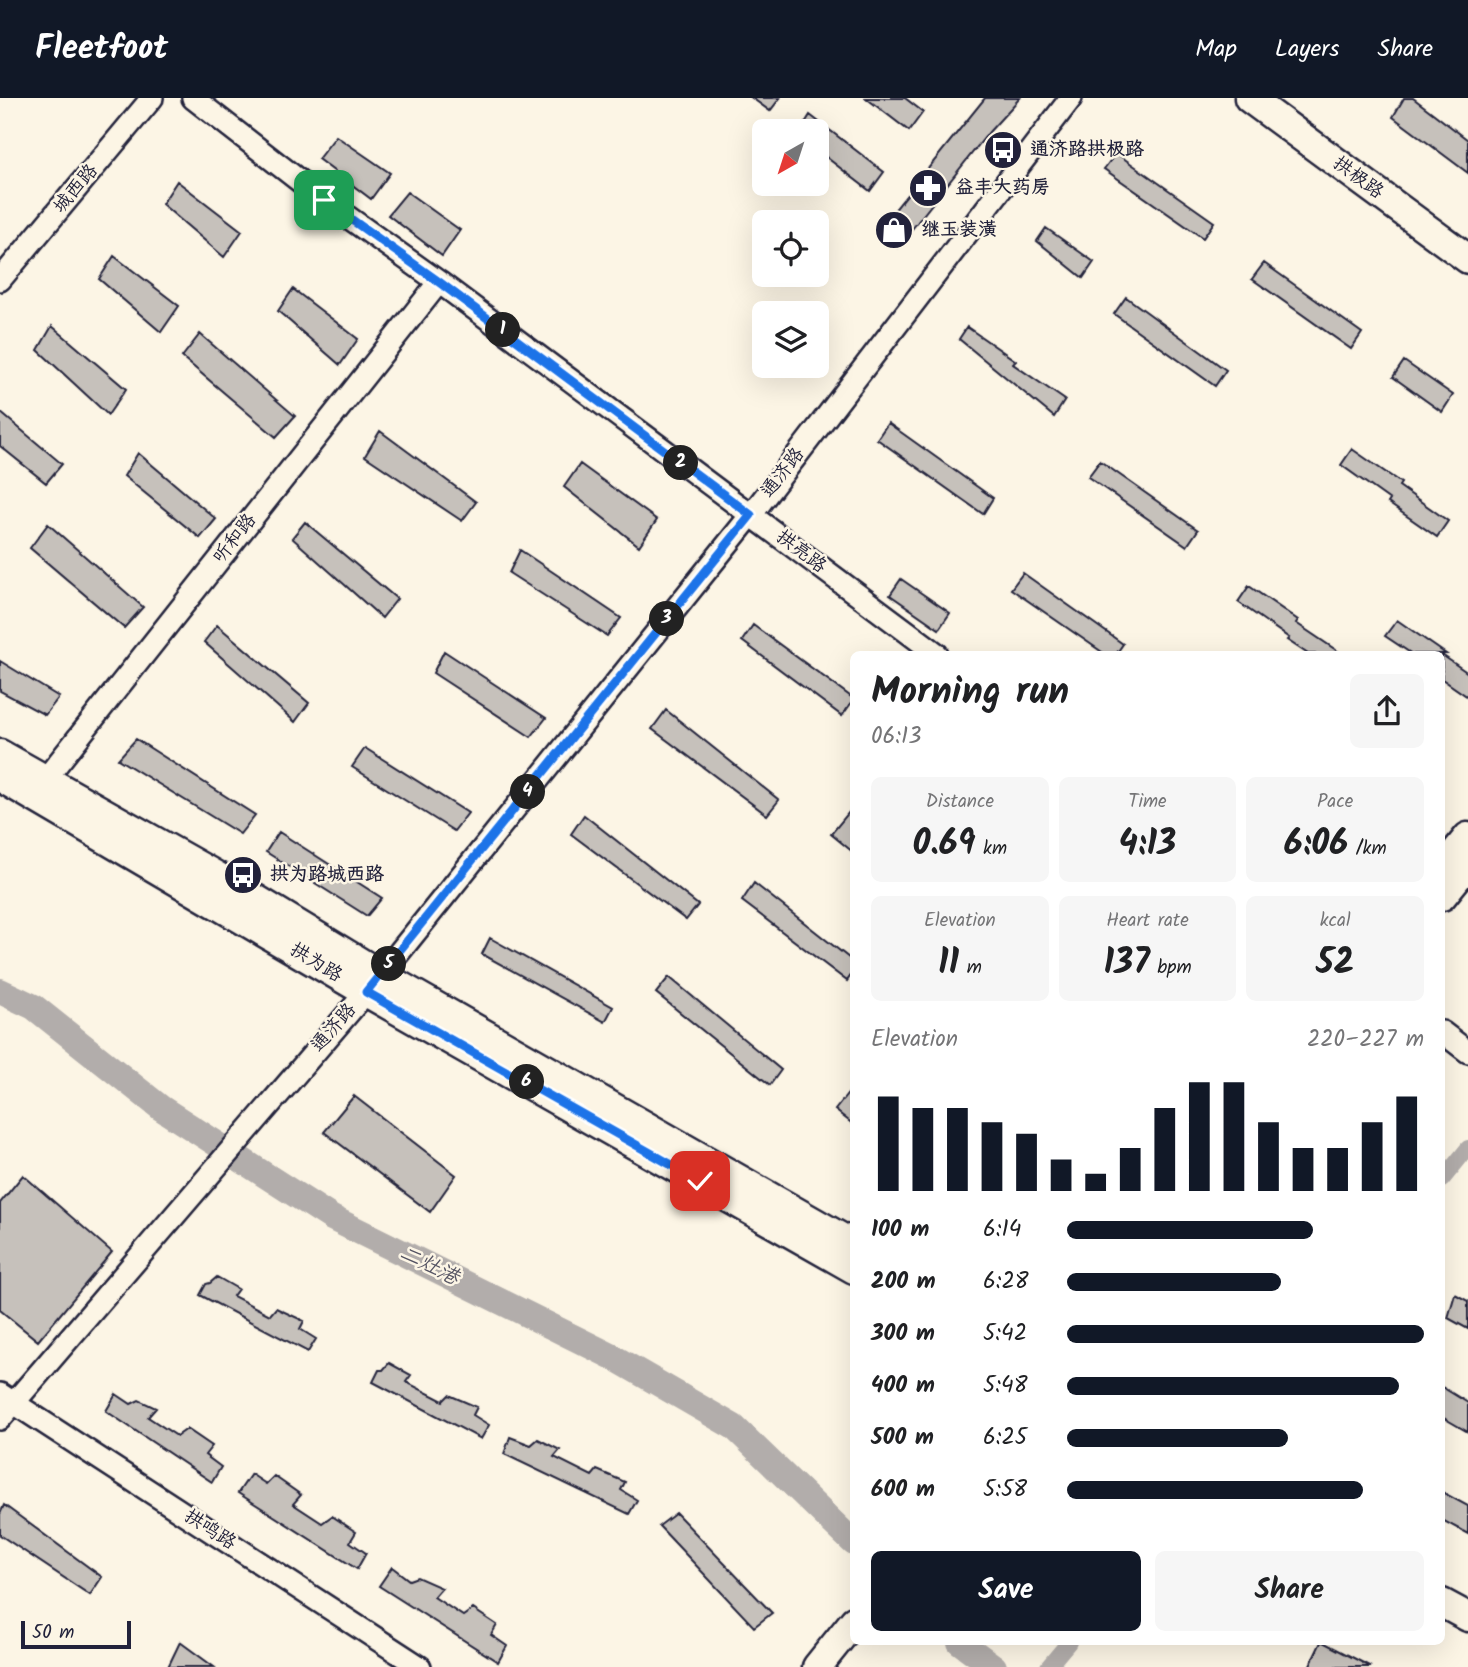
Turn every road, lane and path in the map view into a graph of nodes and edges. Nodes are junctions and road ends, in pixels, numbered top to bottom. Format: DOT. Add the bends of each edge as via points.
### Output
graph roads {
  1 [pos="152,98"];
  2 [pos="194,98"];
  3 [pos="1071,98"];
  4 [pos="1249,98"];
  5 [pos="1276,98"];
  6 [pos="1468,239"];
  7 [pos="1468,259"];
  8 [pos="0,280"];
  9 [pos="439,282"];
  10 [pos="751,515"];
  11 [pos="933,651"];
  12 [pos="0,754"];
  13 [pos="0,777"];
  14 [pos="38,788"];
  15 [pos="1468,837"];
  16 [pos="1468,864"];
  17 [pos="1445,865"];
  18 [pos="1445,891"];
  19 [pos="373,983"];
  20 [pos="1445,1034"];
  21 [pos="1468,1052"];
  22 [pos="850,1243"];
  23 [pos="850,1267"];
  24 [pos="4,1405"];
  25 [pos="1445,1584"];
  26 [pos="1468,1597"];
  27 [pos="1445,1605"];
  28 [pos="1468,1618"];
  29 [pos="850,1626"];
  30 [pos="859,1645"];
  31 [pos="421,1667"];
  32 [pos="817,1667"];
  33 [pos="842,1667"];
  1 -- 8 [label="street, 城西路"];
  2 -- 9 [label="street, 拱亮路"];
  3 -- 10 [label="street, 通济路"];
  4 -- 7 [label="main road, 拱极路"];
  5 -- 6 [label="main road, 拱极路"];
  9 -- 10 [label="street, 拱亮路"];
  9 -- 14 [label="street, 听和路"];
  10 -- 11 [label="street, 拱亮路"];
  10 -- 19 [label="street, 通济路"];
  12 -- 14 [label="main road, 拱为路"];
  13 -- 14 [label="main road, 拱为路"];
  14 -- 19 [label="main road, 拱为路" via="236,887"];
  15 -- 17 [label="main road"];
  16 -- 18 [label="main road"];
  19 -- 22 [label="main road, 拱为路"];
  19 -- 23 [label="main road, 拱为路"];
  19 -- 24 [label="street, 通济路"];
  20 -- 21 [label="street"];
  24 -- 31 [label="street, 拱鸣路"];
  25 -- 26 [label="main road"];
  27 -- 28 [label="main road"];
  29 -- 32 [label="main road"];
  30 -- 33 [label="main road"];
}
